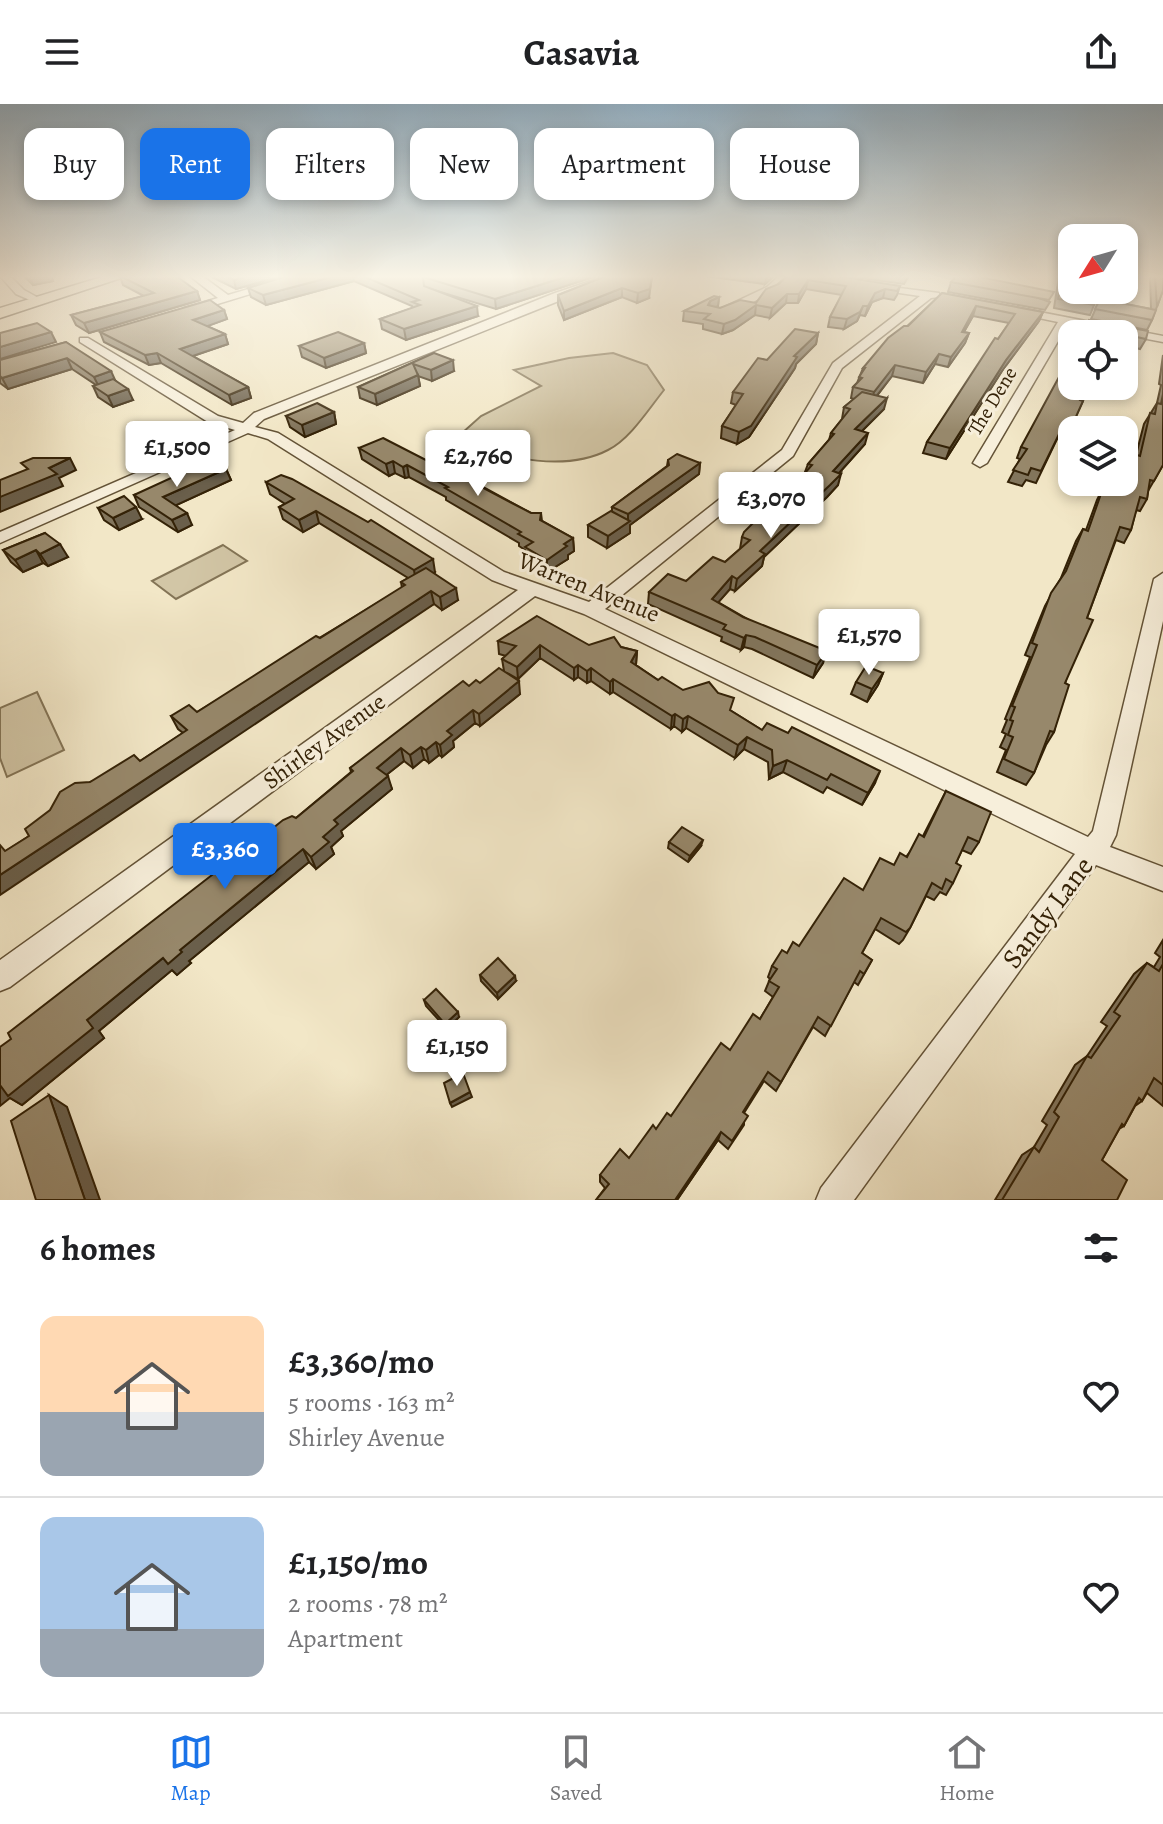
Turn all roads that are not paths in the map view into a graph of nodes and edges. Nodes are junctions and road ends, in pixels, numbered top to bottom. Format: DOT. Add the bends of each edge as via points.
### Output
graph roads {
  1 [pos="479,327"];
  2 [pos="893,327"];
  3 [pos="1058,332"];
  4 [pos="1138,334"];
  5 [pos="1163,339"];
  6 [pos="85,340"];
  7 [pos="244,428"];
  8 [pos="980,463"];
  9 [pos="0,538"];
  10 [pos="1163,579"];
  11 [pos="532,589"];
  12 [pos="591,610"];
  13 [pos="1094,850"];
  14 [pos="1163,879"];
  15 [pos="0,977"];
  16 [pos="833,1200"];
  1 -- 7 [label="street" via="259,416"];
  2 -- 12 [label="street" via="837,366 788,453"];
  3 -- 8 [label="street, The Dene"];
  4 -- 5 [label="street"];
  6 -- 7 [label="street, Warren Avenue" via="213,419"];
  7 -- 9 [label="street"];
  7 -- 11 [label="street, Warren Avenue" via="273,436 470,560"];
  10 -- 13 [label="street, Sandy Lane" via="1109,821"];
  11 -- 12 [label="street, Warren Avenue"];
  11 -- 15 [label="street, Shirley Avenue"];
  12 -- 13 [label="street, Warren Avenue"];
  13 -- 14 [label="street, Warren Avenue"];
  13 -- 16 [label="street, Sandy Lane"];
}
